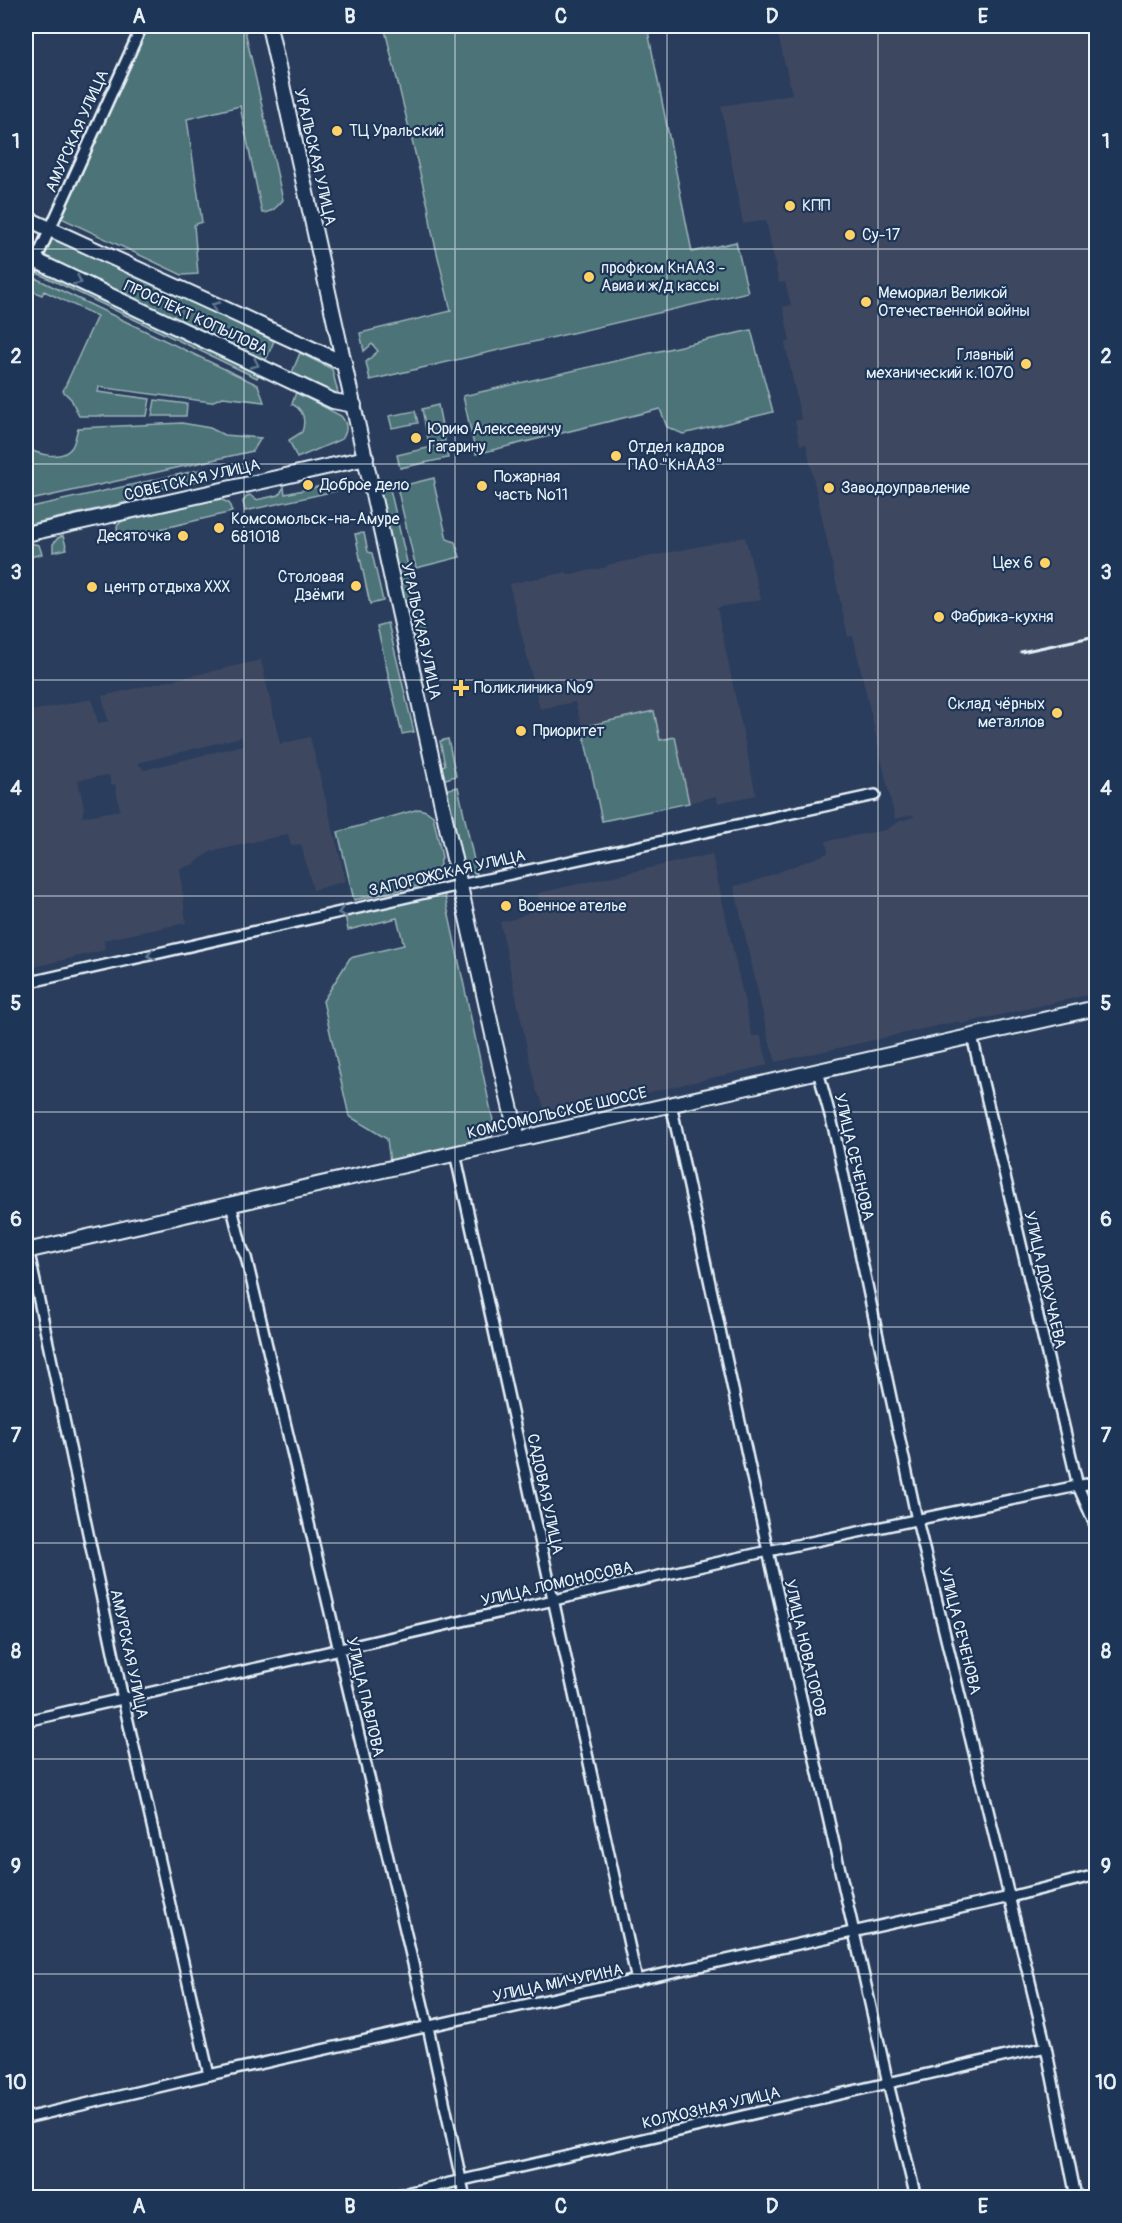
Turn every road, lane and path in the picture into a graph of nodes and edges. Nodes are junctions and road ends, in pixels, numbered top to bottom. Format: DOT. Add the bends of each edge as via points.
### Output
graph roads {
  1 [pos="142,26"];
  2 [pos="269,26"];
  3 [pos="26,218"];
  4 [pos="49,230"];
  5 [pos="30,259"];
  6 [pos="26,282"];
  7 [pos="345,364"];
  8 [pos="354,405"];
  9 [pos="366,458"];
  10 [pos="26,534"];
  11 [pos="875,795"];
  12 [pos="460,885"];
  13 [pos="26,983"];
  14 [pos="1096,1008"];
  15 [pos="972,1036"];
  16 [pos="818,1071"];
  17 [pos="670,1104"];
  18 [pos="518,1139"];
  19 [pos="455,1153"];
  20 [pos="231,1204"];
  21 [pos="26,1247"];
  22 [pos="1096,1482"];
  23 [pos="1078,1486"];
  24 [pos="917,1520"];
  25 [pos="1096,1527"];
  26 [pos="768,1551"];
  27 [pos="553,1600"];
  28 [pos="339,1649"];
  29 [pos="123,1699"];
  30 [pos="26,1721"];
  31 [pos="1096,1875"];
  32 [pos="1010,1897"];
  33 [pos="854,1931"];
  34 [pos="637,1981"];
  35 [pos="428,2027"];
  36 [pos="1046,2047"];
  37 [pos="209,2075"];
  38 [pos="888,2083"];
  39 [pos="26,2118"];
  40 [pos="461,2180"];
  41 [pos="1074,2197"];
  42 [pos="384,2198"];
  43 [pos="465,2198"];
  44 [pos="916,2198"];
  1 -- 4 [label="street, АМУРСКАЯ УЛИЦА"];
  2 -- 7 [label="street, УРАЛЬСКАЯ УЛИЦА"];
  3 -- 4 [label="street, ПРОСПЕКТ КОПЫЛОВА"];
  4 -- 5 [label="street, АМУРСКАЯ УЛИЦА"];
  7 -- 4 [label="street, ПРОСПЕКТ КОПЫЛОВА, one-way"];
  5 -- 6 [label="street, АМУРСКАЯ УЛИЦА"];
  5 -- 8 [label="street, ПРОСПЕКТ КОПЫЛОВА, one-way" via="333,401"];
  7 -- 8 [label="street, УРАЛЬСКАЯ УЛИЦА"];
  8 -- 9 [label="street, УРАЛЬСКАЯ УЛИЦА"];
  9 -- 10 [label="street, СОВЕТСКАЯ УЛИЦА"];
  9 -- 12 [label="street, УРАЛЬСКАЯ УЛИЦА"];
  11 -- 12 [label="street, ЗАПОРОЖСКАЯ УЛИЦА"];
  12 -- 13 [label="street, ЗАПОРОЖСКАЯ УЛИЦА, one-way"];
  12 -- 18 [label="street, УРАЛЬСКАЯ УЛИЦА"];
  14 -- 15 [label="street, КОМСОМОЛЬСКОЕ ШОССЕ"];
  15 -- 16 [label="street, КОМСОМОЛЬСКОЕ ШОССЕ"];
  15 -- 23 [label="street, УЛИЦА ДОКУЧАЕВА"];
  16 -- 17 [label="street, КОМСОМОЛЬСКОЕ ШОССЕ"];
  16 -- 24 [label="street, УЛИЦА СЕЧЕНОВА"];
  17 -- 18 [label="street, КОМСОМОЛЬСКОЕ ШОССЕ"];
  17 -- 26 [label="street, УЛИЦА НОВАТОРОВ"];
  18 -- 19 [label="street, КОМСОМОЛЬСКОЕ ШОССЕ"];
  19 -- 20 [label="street, КОМСОМОЛЬСКОЕ ШОССЕ"];
  19 -- 27 [label="street, САДОВАЯ УЛИЦА"];
  20 -- 21 [label="street, КОМСОМОЛЬСКОЕ ШОССЕ"];
  20 -- 28 [label="street, УЛИЦА ПАВЛОВА"];
  21 -- 29 [label="street, АМУРСКАЯ УЛИЦА"];
  22 -- 23 [label="street, УЛИЦА ЛОМОНОСОВА"];
  23 -- 24 [label="street, УЛИЦА ЛОМОНОСОВА"];
  23 -- 25 [label="street, УЛИЦА ДОКУЧАЕВА"];
  24 -- 26 [label="street, УЛИЦА ЛОМОНОСОВА"];
  24 -- 32 [label="street, УЛИЦА СЕЧЕНОВА"];
  26 -- 27 [label="street, УЛИЦА ЛОМОНОСОВА"];
  26 -- 33 [label="street, УЛИЦА НОВАТОРОВ"];
  27 -- 28 [label="street, УЛИЦА ЛОМОНОСОВА"];
  27 -- 34 [label="street, САДОВАЯ УЛИЦА"];
  28 -- 29 [label="street, УЛИЦА ЛОМОНОСОВА"];
  28 -- 35 [label="street, УЛИЦА ПАВЛОВА"];
  29 -- 30 [label="street, УЛИЦА ЛОМОНОСОВА"];
  29 -- 37 [label="street, АМУРСКАЯ УЛИЦА"];
  31 -- 32 [label="street, УЛИЦА МИЧУРИНА"];
  32 -- 33 [label="street, УЛИЦА МИЧУРИНА"];
  32 -- 36 [label="street, УЛИЦА СЕЧЕНОВА"];
  33 -- 34 [label="street, УЛИЦА МИЧУРИНА"];
  33 -- 38 [label="street, УЛИЦА НОВАТОРОВ"];
  34 -- 35 [label="street, УЛИЦА МИЧУРИНА"];
  35 -- 37 [label="street, УЛИЦА МИЧУРИНА"];
  35 -- 40 [label="street, УЛИЦА ПАВЛОВА"];
  36 -- 38 [label="street, КОЛХОЗНАЯ УЛИЦА"];
  36 -- 41 [label="street, УЛИЦА СЕЧЕНОВА"];
  37 -- 39 [label="street, УЛИЦА МИЧУРИНА"];
  38 -- 40 [label="street, КОЛХОЗНАЯ УЛИЦА"];
  38 -- 44 [label="street, УЛИЦА НОВАТОРОВ"];
  40 -- 42 [label="street, КОЛХОЗНАЯ УЛИЦА"];
  40 -- 43 [label="street, УЛИЦА ПАВЛОВА"];
}
